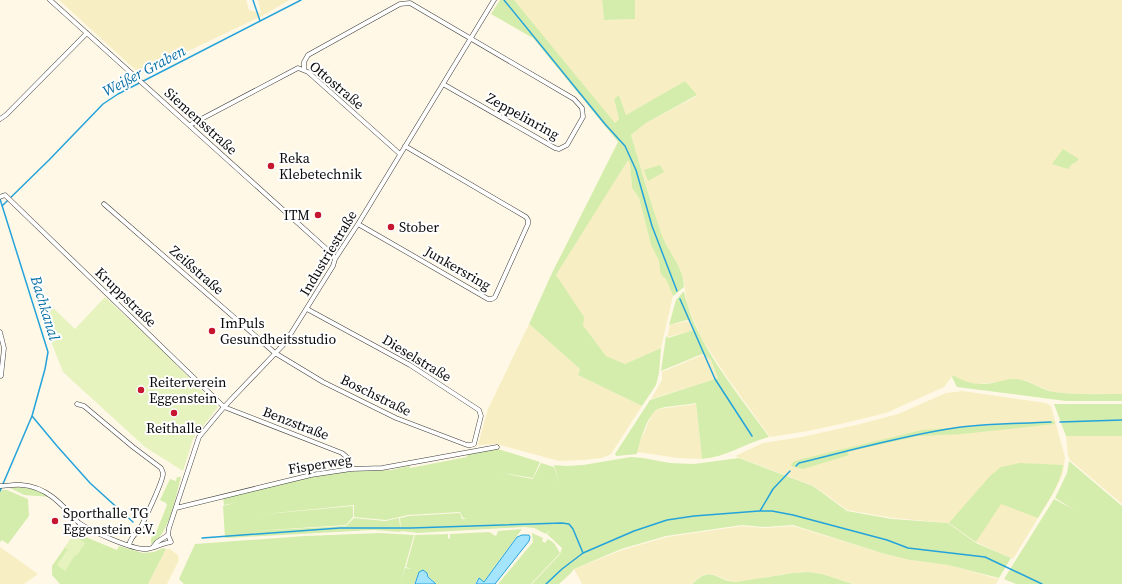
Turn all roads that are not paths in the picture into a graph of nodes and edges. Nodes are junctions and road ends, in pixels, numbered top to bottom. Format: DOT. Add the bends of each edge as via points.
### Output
graph roads {
  1 [pos="50,0"];
  2 [pos="494,0"];
  3 [pos="87,33"];
  4 [pos="471,38"];
  5 [pos="304,69"];
  6 [pos="443,84"];
  7 [pos="0,118"];
  8 [pos="190,125"];
  9 [pos="405,146"];
  10 [pos="400,154"];
  11 [pos="1,197"];
  12 [pos="104,204"];
  13 [pos="358,224"];
  14 [pos="335,259"];
  15 [pos="307,309"];
  16 [pos="0,332"];
  17 [pos="276,353"];
  18 [pos="1,376"];
  19 [pos="77,404"];
  20 [pos="224,407"];
  21 [pos="471,446"];
  22 [pos="497,447"];
  23 [pos="351,469"];
  24 [pos="2,486"];
  25 [pos="176,508"];
  26 [pos="168,535"];
  27 [pos="129,545"];
  28 [pos="153,547"];
  1 -- 3 [label="street, Siemensstraße"];
  2 -- 4 [label="street, Industriestraße"];
  3 -- 7 [label="street" via="6,115"];
  3 -- 8 [label="street, Siemensstraße"];
  4 -- 5 [label="street, Zeppelinring" via="415,4 405,3 308,55"];
  4 -- 6 [label="street, Industriestraße"];
  4 -- 6 [label="street, Zeppelinring" via="579,104 584,113 583,117 567,145 555,148"];
  5 -- 8 [label="street, Ottostraße" via="298,68"];
  5 -- 10 [label="street, Ottostraße"];
  6 -- 9 [label="street, Industriestraße"];
  8 -- 14 [label="street, Siemensstraße" via="332,253"];
  9 -- 10 [label="street, Industriestraße"];
  9 -- 13 [label="street, Junkersring" via="528,220 495,297 492,300 488,299"];
  10 -- 13 [label="street, Industriestraße"];
  11 -- 20 [label="street, Kruppstraße" via="5,195"];
  12 -- 17 [label="street, Zeißstraße"];
  13 -- 14 [label="street, Industriestraße"];
  14 -- 15 [label="street, Industriestraße"];
  15 -- 17 [label="street, Industriestraße"];
  15 -- 21 [label="street, Dieselstraße" via="410,365 479,410 481,416 474,444"];
  16 -- 18 [label="street" via="4,348"];
  17 -- 20 [label="street, Industriestraße"];
  17 -- 21 [label="street, Boschstraße" via="323,382 396,418"];
  19 -- 27 [label="street" via="84,406 163,472 140,529 133,534"];
  20 -- 23 [label="street, Benzstraße" via="342,453 349,459"];
  20 -- 25 [label="street, Industriestraße" via="199,437"];
  22 -- 23 [label="street, Fisperweg" via="382,468"];
  23 -- 25 [label="street, Fisperweg" via="311,475"];
  24 -- 27 [label="street" via="21,484 38,488 46,492 84,526"];
  25 -- 26 [label="street"];
  26 -- 28 [label="street"];
  26 -- 28 [label="street" via="171,542"];
  27 -- 28 [label="street" via="145,549"];
}
